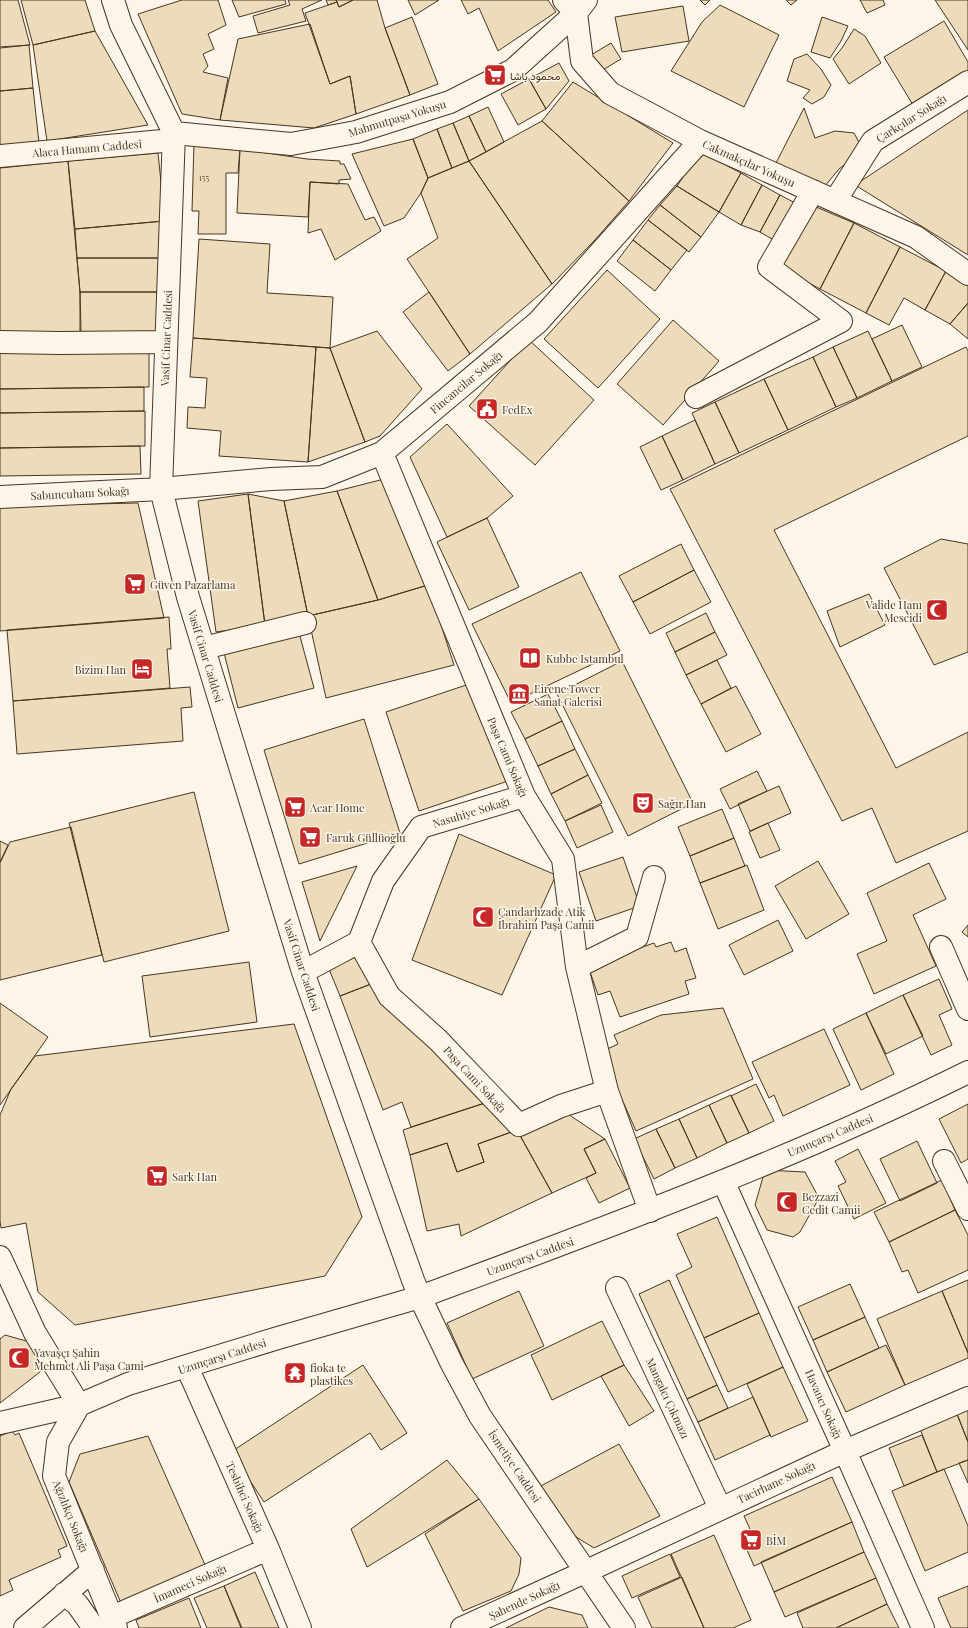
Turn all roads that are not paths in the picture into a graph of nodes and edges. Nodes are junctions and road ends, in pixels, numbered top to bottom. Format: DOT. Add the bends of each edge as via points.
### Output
graph roads {
  1 [pos="113,0"];
  2 [pos="575,4"];
  3 [pos="968,82"];
  4 [pos="174,136"];
  5 [pos="700,141"];
  6 [pos="0,156"];
  7 [pos="813,191"];
  8 [pos="835,201"];
  9 [pos="968,274"];
  10 [pos="0,342"];
  11 [pos="166,342"];
  12 [pos="696,397"];
  13 [pos="382,453"];
  14 [pos="161,489"];
  15 [pos="0,497"];
  16 [pos="305,623"];
  17 [pos="204,648"];
  18 [pos="524,796"];
  19 [pos="654,877"];
  20 [pos="359,942"];
  21 [pos="941,948"];
  22 [pos="577,967"];
  23 [pos="303,972"];
  24 [pos="968,1009"];
  25 [pos="968,1072"];
  26 [pos="607,1091"];
  27 [pos="944,1161"];
  28 [pos="723,1181"];
  29 [pos="968,1209"];
  30 [pos="650,1211"];
  31 [pos="0,1257"];
  32 [pos="617,1288"];
  33 [pos="420,1297"];
  34 [pos="187,1367"];
  35 [pos="968,1398"];
  36 [pos="79,1405"];
  37 [pos="0,1423"];
  38 [pos="845,1451"];
  39 [pos="720,1508"];
  40 [pos="268,1549"];
  41 [pos="93,1570"];
  42 [pos="587,1571"];
  43 [pos="64,1594"];
  44 [pos="107,1624"];
  45 [pos="25,1628"];
  46 [pos="300,1628"];
  47 [pos="462,1628"];
  48 [pos="624,1628"];
  49 [pos="923,1628"];
  1 -- 4 [label="street, Vasif Cinar Caddesi" via="121,25"];
  2 -- 4 [label="street, Mahmutpaşa Yokuşu" via="513,70 450,102 356,132 290,144"];
  2 -- 5 [label="street, Cakmakçılar Yokuşu" via="582,61 610,93"];
  3 -- 8 [label="street, Çarkçılar Sokağı" via="872,141"];
  4 -- 6 [label="street, Alaca Hamam Caddesi"];
  4 -- 11 [label="street, Vasif Cinar Caddesi"];
  5 -- 7 [label="street, Cakmakçılar Yokuşu"];
  5 -- 13 [label="street, Fincancilar Sokağı" via="538,322"];
  7 -- 8 [label="street, Cakmakçılar Yokuşu"];
  7 -- 12 [label="street" via="770,267 841,321"];
  8 -- 9 [label="street, Cakmakçılar Yokuşu" via="916,237"];
  10 -- 11 [label="street"];
  11 -- 14 [label="street, Vasif Cinar Caddesi"];
  13 -- 14 [label="street, Fincancilar Sokağı" via="322,477"];
  13 -- 18 [label="street, Paşa Cami Sokağı"];
  14 -- 15 [label="street, Sabuncuhanı Sokağı"];
  14 -- 17 [label="street, Vasif Cinar Caddesi" via="188,597"];
  16 -- 17 [label="street"];
  17 -- 23 [label="street, Vasif Cinar Caddesi"];
  18 -- 20 [label="street, Nasuhiye Sokağı" via="421,827 383,880"];
  18 -- 22 [label="street, Paşa Cami Sokağı" via="563,859"];
  19 -- 22 [label="street" via="637,937"];
  20 -- 23 [label="street"];
  20 -- 26 [label="street, Paşa Cami Sokağı" via="389,996 438,1040 519,1125 561,1106"];
  21 -- 24 [label="street"];
  22 -- 26 [label="street, Paşa Cami Sokağı"];
  23 -- 33 [label="street, Vasif Cinar Caddesi"];
  25 -- 28 [label="street, Uzunçarşı Caddesi" via="914,1099"];
  26 -- 30 [label="street, Paşa Cami Sokağı"];
  27 -- 29 [label="street"];
  28 -- 30 [label="street, Uzunçarşı Caddesi"];
  28 -- 38 [label="street, Havancı Sokağı"];
  30 -- 33 [label="street, Uzunçarşı Caddesi"];
  31 -- 36 [label="street" via="35,1333"];
  32 -- 39 [label="street, Mangalcı Çıkmazı"];
  33 -- 34 [label="street, Uzunçarşı Caddesi"];
  33 -- 42 [label="street, İsmetiye Caddesi" via="480,1416"];
  34 -- 36 [label="street, Uzunçarşı Caddesi" via="128,1384"];
  34 -- 40 [label="street, Tesbihci Sokağı"];
  35 -- 38 [label="street, Tacirhane Sokağı"];
  36 -- 37 [label="street, Uzunçarşı Caddesi"];
  36 -- 41 [label="street, Ağızlıkçı Sokağı" via="58,1442 54,1476"];
  38 -- 39 [label="street, Tacirhane Sokağı"];
  38 -- 49 [label="street, Havancı Sokağı"];
  39 -- 42 [label="street, Tacirhane Sokağı"];
  40 -- 44 [label="street, İmameci Sokağı"];
  40 -- 46 [label="street, Tesbihci Sokağı"];
  41 -- 43 [label="street"];
  41 -- 44 [label="street, Ağızlıkçı Sokağı"];
  42 -- 47 [label="street, Şahende Sokağı"];
  42 -- 48 [label="street, İsmetiye Caddesi"];
  43 -- 44 [label="street"];
  43 -- 45 [label="street"];
}
